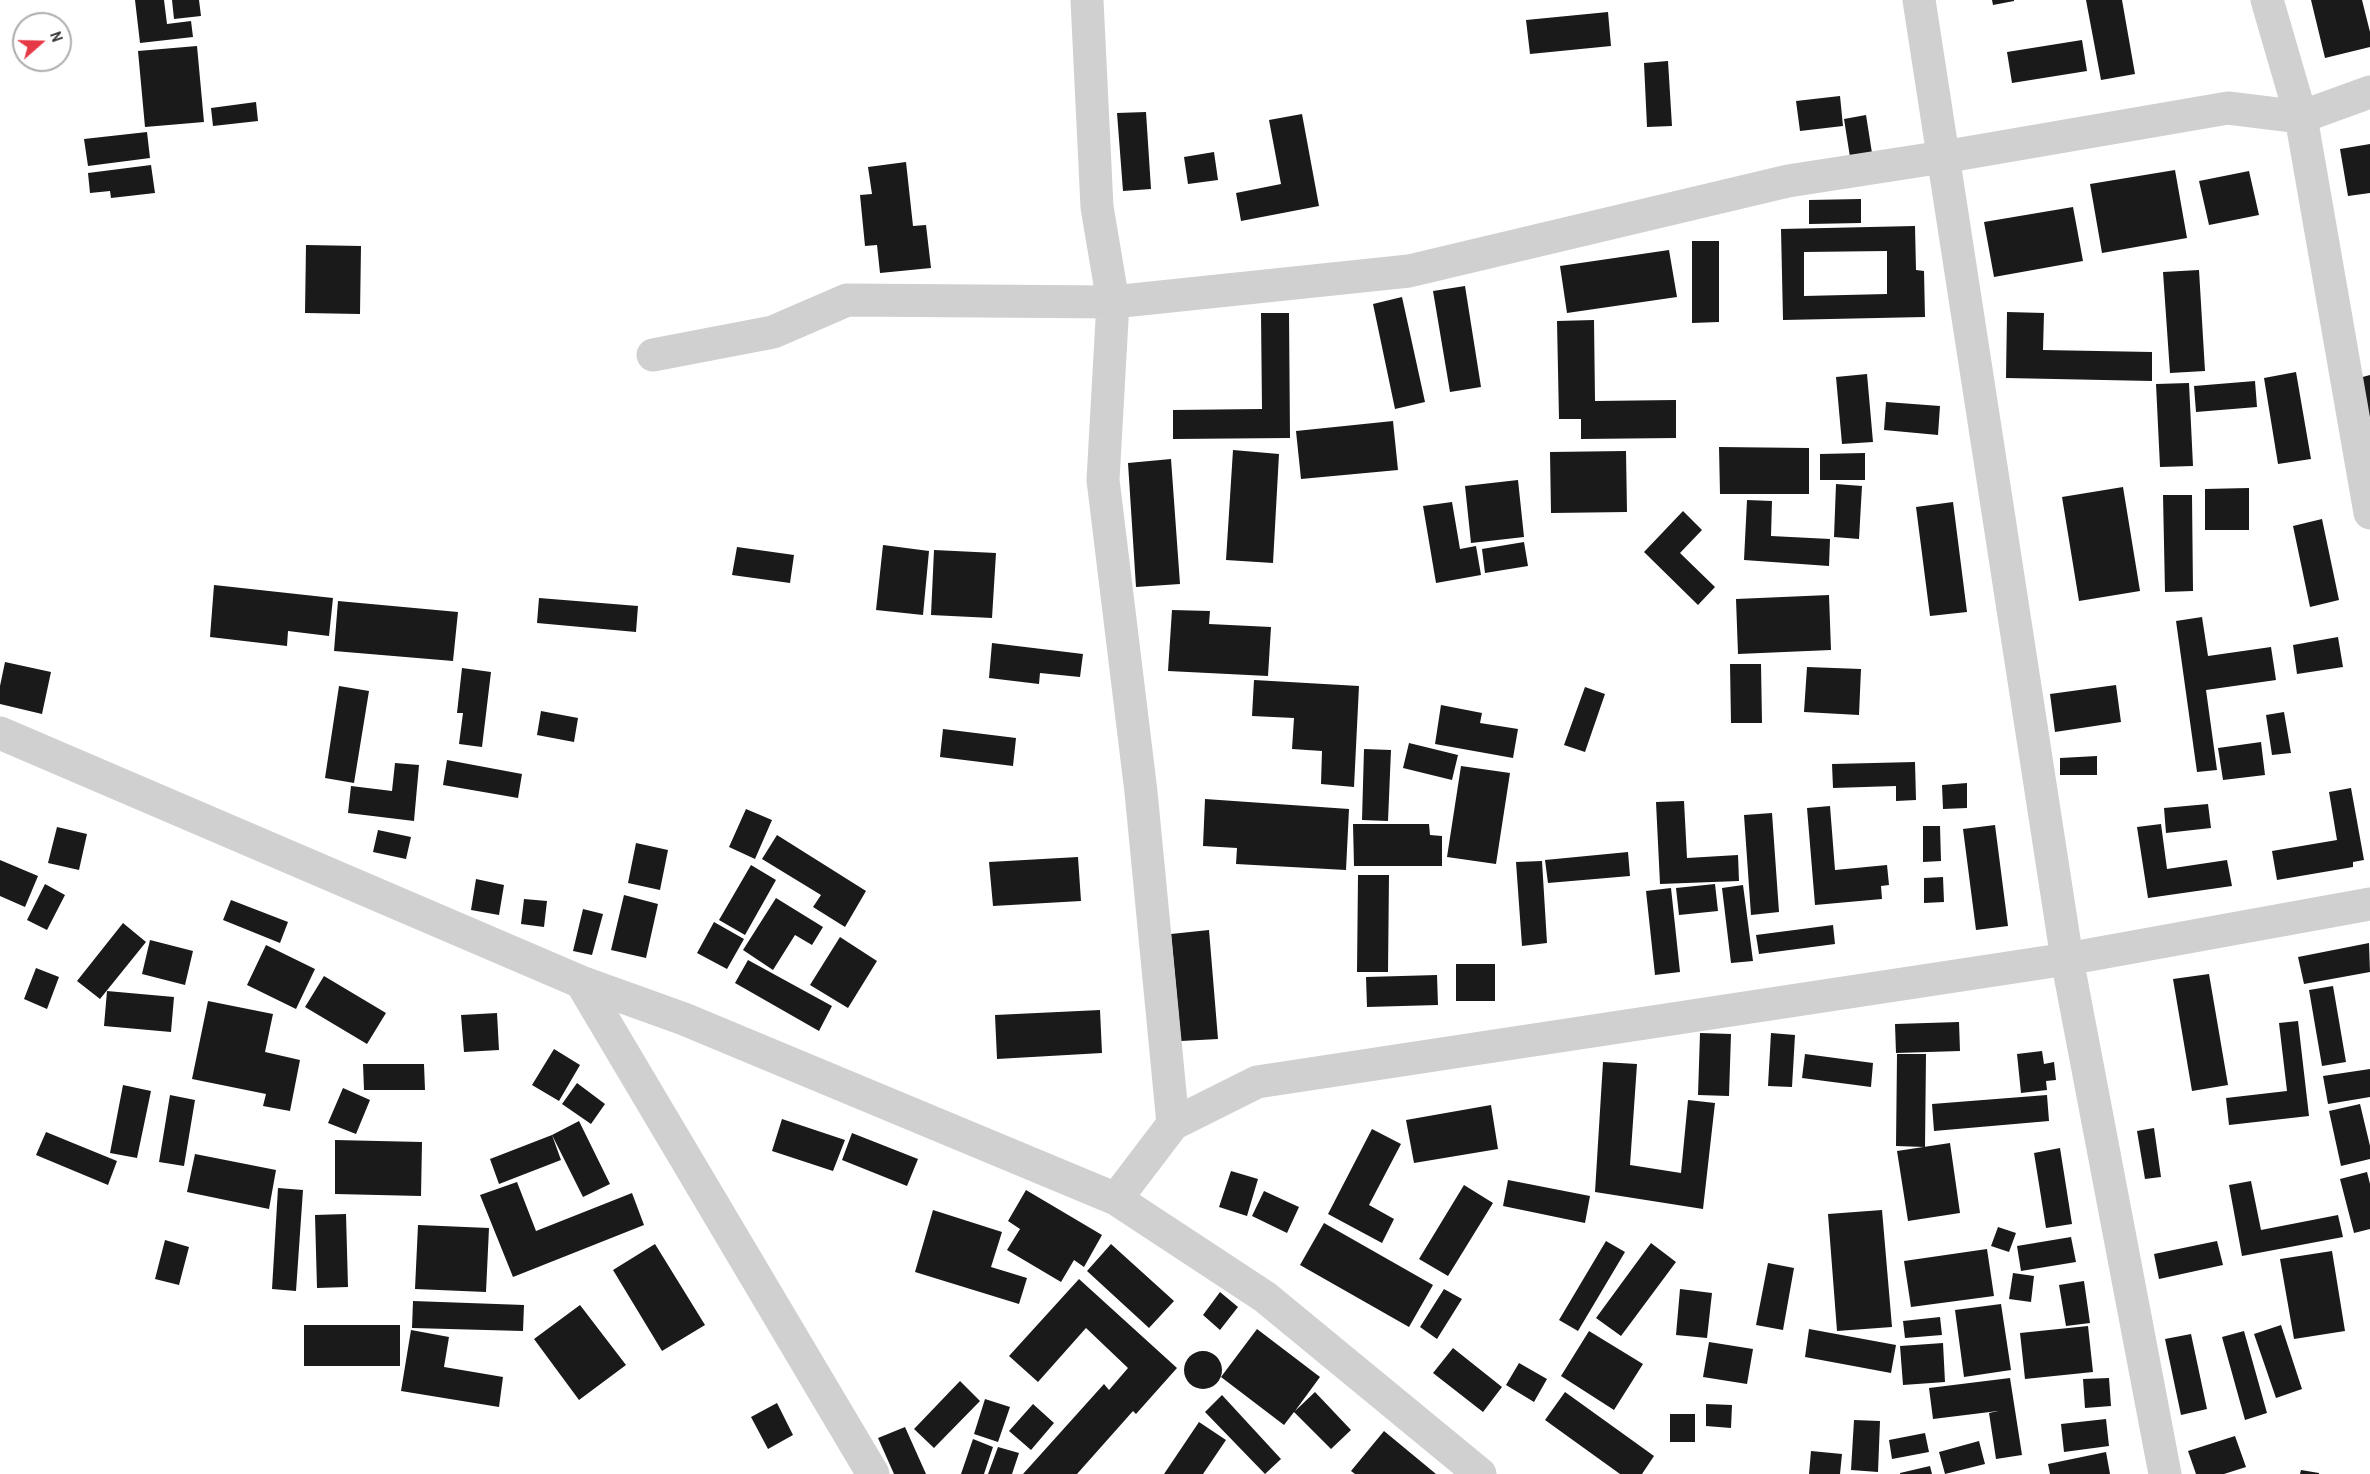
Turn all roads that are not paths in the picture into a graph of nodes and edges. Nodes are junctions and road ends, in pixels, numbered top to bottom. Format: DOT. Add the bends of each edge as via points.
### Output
graph roads {
  1 [pos="1087,0"];
  2 [pos="1919,0"];
  3 [pos="2267,0"];
  4 [pos="2370,92"];
  5 [pos="2301,117"];
  6 [pos="1943,158"];
  7 [pos="1113,302"];
  8 [pos="652,355"];
  9 [pos="2370,513"];
  10 [pos="0,733"];
  11 [pos="2370,904"];
  12 [pos="2067,959"];
  13 [pos="580,982"];
  14 [pos="1173,1124"];
  15 [pos="1116,1199"];
  16 [pos="873,1474"];
  17 [pos="1480,1474"];
  18 [pos="2165,1474"];
  1 -- 7 [label="street" via="1097,207"];
  2 -- 6 [label="street"];
  3 -- 5 [label="street"];
  4 -- 5 [label="street"];
  5 -- 6 [label="street" via="2228,108"];
  5 -- 9 [label="street"];
  6 -- 7 [label="street" via="1788,181 1409,271"];
  6 -- 12 [label="street"];
  7 -- 8 [label="street" via="847,300 773,332"];
  7 -- 14 [label="street" via="1102,480 1142,792"];
  10 -- 13 [label="street"];
  11 -- 12 [label="street"];
  12 -- 14 [label="street" via="1257,1082"];
  12 -- 18 [label="street"];
  13 -- 15 [label="street" via="684,1019"];
  13 -- 16 [label="street"];
  14 -- 15 [label="street"];
  15 -- 17 [label="street" via="1265,1298"];
}
